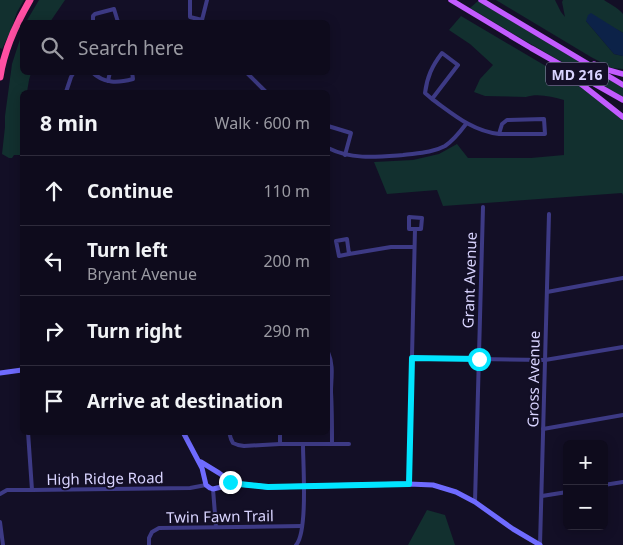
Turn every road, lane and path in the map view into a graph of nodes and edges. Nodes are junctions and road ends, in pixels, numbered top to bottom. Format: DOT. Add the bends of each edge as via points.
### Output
graph roads {
  1 [pos="30,0"];
  2 [pos="190,0"];
  3 [pos="207,0"];
  4 [pos="451,0"];
  5 [pos="481,0"];
  6 [pos="92,20"];
  7 [pos="117,20"];
  8 [pos="196,20"];
  9 [pos="538,34"];
  10 [pos="531,48"];
  11 [pos="623,74"];
  12 [pos="73,75"];
  13 [pos="96,75"];
  14 [pos="109,75"];
  15 [pos="132,75"];
  16 [pos="249,75"];
  17 [pos="0,77"];
  18 [pos="108,81"];
  19 [pos="623,85"];
  20 [pos="67,90"];
  21 [pos="264,90"];
  22 [pos="432,99"];
  23 [pos="623,100"];
  24 [pos="623,117"];
  25 [pos="466,124"];
  26 [pos="330,127"];
  27 [pos="499,134"];
  28 [pos="330,149"];
  29 [pos="345,155"];
  30 [pos="483,208"];
  31 [pos="549,214"];
  32 [pos="415,229"];
  33 [pos="414,247"];
  34 [pos="349,254"];
  35 [pos="623,278"];
  36 [pos="547,292"];
  37 [pos="623,347"];
  38 [pos="330,357"];
  39 [pos="412,358"];
  40 [pos="479,359"];
  41 [pos="545,360"];
  42 [pos="20,370"];
  43 [pos="0,373"];
  44 [pos="623,415"];
  45 [pos="543,429"];
  46 [pos="28,435"];
  47 [pos="185,435"];
  48 [pos="230,435"];
  49 [pos="280,435"];
  50 [pos="280,444"];
  51 [pos="332,444"];
  52 [pos="350,444"];
  53 [pos="303,445"];
  54 [pos="199,461"];
  55 [pos="217,472"];
  56 [pos="222,476"];
  57 [pos="206,482"];
  58 [pos="623,482"];
  59 [pos="239,484"];
  60 [pos="409,484"];
  61 [pos="608,484"];
  62 [pos="304,486"];
  63 [pos="216,488"];
  64 [pos="32,490"];
  65 [pos="563,493"];
  66 [pos="0,494"];
  67 [pos="542,496"];
  68 [pos="475,502"];
  69 [pos="0,522"];
  70 [pos="302,526"];
  71 [pos="216,527"];
  72 [pos="3,545"];
  73 [pos="150,545"];
  74 [pos="296,545"];
  75 [pos="540,545"];
  1 -- 17 [label="highway" via="9,43"];
  2 -- 8 [label="street" via="190,17"];
  3 -- 8 [label="street" via="202,20"];
  4 -- 10 [label="main road, MD 216"];
  5 -- 9 [label="main road, MD 216"];
  6 -- 7 [label="street" via="94,14 114,8"];
  9 -- 11 [label="main road" via="598,66"];
  9 -- 19 [label="main road, MD 216"];
  10 -- 23 [label="main road, MD 216"];
  10 -- 24 [label="main road" via="586,86"];
  12 -- 20 [label="street"];
  13 -- 18 [label="street"];
  14 -- 18 [label="street"];
  15 -- 18 [label="street" via="133,79 122,82"];
  16 -- 21 [label="street"];
  22 -- 22 [label="street" via="458,65 442,53 426,82 425,93"];
  22 -- 25 [label="street"];
  25 -- 27 [label="street"];
  25 -- 29 [label="street" via="450,142 431,151 374,158"];
  26 -- 29 [label="street" via="351,133"];
  27 -- 27 [label="street" via="507,120 544,118 545,134"];
  28 -- 29 [label="street"];
  30 -- 40 [label="street, Grant Avenue"];
  31 -- 36 [label="street, Gross Avenue"];
  32 -- 32 [label="street" via="421,229 422,218 409,217 409,229"];
  32 -- 33 [label="street"];
  33 -- 34 [label="street"];
  33 -- 39 [label="street"];
  34 -- 34 [label="street" via="347,239 336,241 339,256"];
  35 -- 36 [label="street"];
  36 -- 41 [label="street, Gross Avenue"];
  37 -- 41 [label="street"];
  38 -- 51 [label="street"];
  39 -- 40 [label="street"];
  39 -- 60 [label="street"];
  40 -- 41 [label="street"];
  40 -- 68 [label="street, Grant Avenue"];
  41 -- 45 [label="street, Gross Avenue"];
  42 -- 43 [label="street"];
  44 -- 45 [label="street"];
  45 -- 67 [label="street, Gross Avenue"];
  46 -- 64 [label="street, High Ridge Road"];
  47 -- 54 [label="street"];
  48 -- 50 [label="street" via="233,443 238,445"];
  49 -- 50 [label="street"];
  50 -- 53 [label="street"];
  51 -- 52 [label="street"];
  51 -- 53 [label="street"];
  53 -- 62 [label="street"];
  54 -- 55 [label="street"];
  54 -- 57 [label="street"];
  55 -- 56 [label="street"];
  55 -- 57 [label="street" via="209,473"];
  56 -- 59 [label="street"];
  56 -- 63 [label="street" via="222,484"];
  57 -- 63 [label="street" via="210,488"];
  57 -- 64 [label="street, High Ridge Road" via="190,488"];
  58 -- 61 [label="street"];
  59 -- 62 [label="street"];
  59 -- 63 [label="street"];
  60 -- 62 [label="street"];
  60 -- 68 [label="street" via="441,487"];
  62 -- 70 [label="street"];
  63 -- 71 [label="street"];
  64 -- 66 [label="street" via="7,490"];
  65 -- 67 [label="street"];
  67 -- 75 [label="street, Gross Avenue"];
  68 -- 75 [label="street"];
  69 -- 72 [label="street"];
  70 -- 71 [label="street, Twin Fawn Trail"];
  70 -- 74 [label="street" via="300,542"];
  71 -- 73 [label="street, Twin Fawn Trail" via="156,529 150,535"];
}
